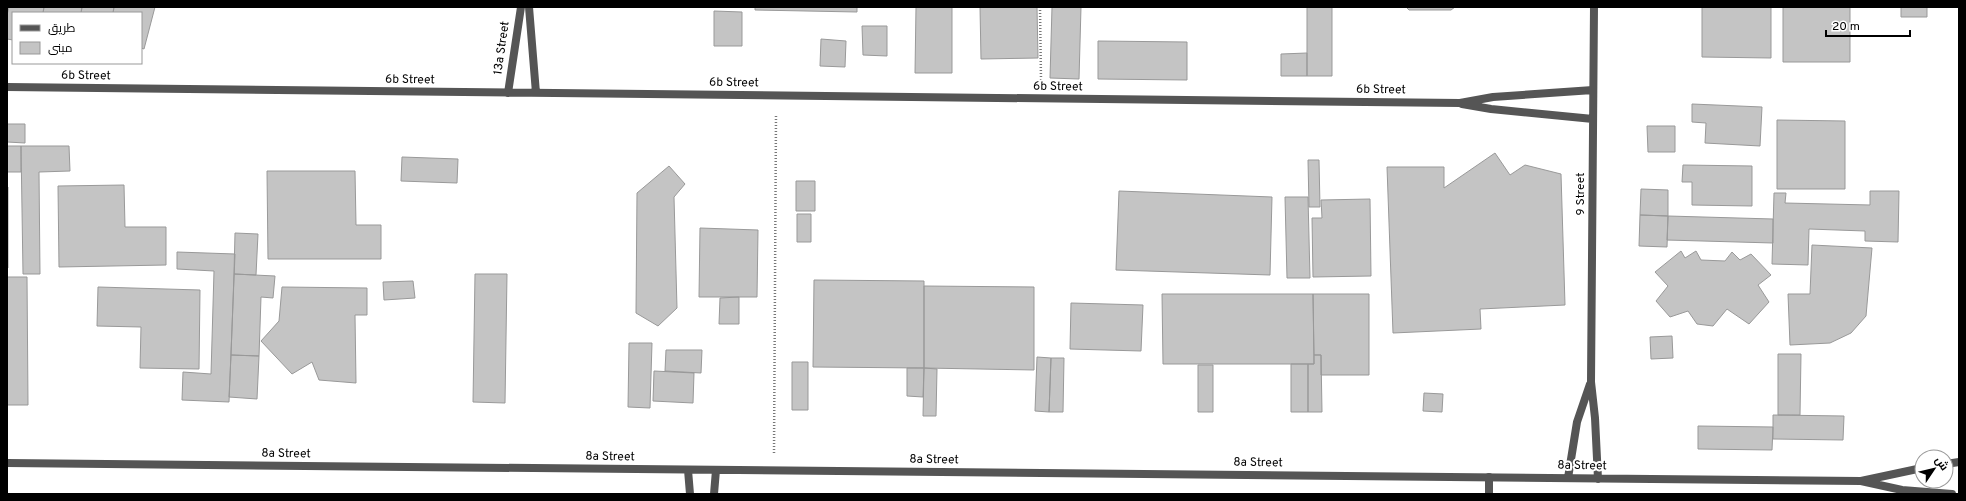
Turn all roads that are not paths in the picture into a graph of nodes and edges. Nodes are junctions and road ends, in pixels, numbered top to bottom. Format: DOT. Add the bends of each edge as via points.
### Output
graph roads {
  1 [pos="521,7"];
  2 [pos="529,7"];
  3 [pos="1594,7"];
  4 [pos="7,87"];
  5 [pos="1594,90"];
  6 [pos="508,93"];
  7 [pos="536,93"];
  8 [pos="1460,103"];
  9 [pos="1593,119"];
  10 [pos="1591,382"];
  11 [pos="7,463"];
  12 [pos="1914,469"];
  13 [pos="688,470"];
  14 [pos="716,470"];
  15 [pos="1489,477"];
  16 [pos="1568,478"];
  17 [pos="1598,479"];
  18 [pos="1861,481"];
  19 [pos="690,494"];
  20 [pos="714,494"];
  21 [pos="1489,494"];
  22 [pos="1952,494"];
  1 -- 6 [label="street, 13a Street"];
  2 -- 7 [label="street, 13a Street"];
  3 -- 5 [label="street, 9 Street"];
  4 -- 6 [label="street, 6b Street"];
  5 -- 8 [label="street, 6b Street" via="1493,97"];
  5 -- 9 [label="street, 9 Street"];
  6 -- 7 [label="street, 6b Street"];
  7 -- 8 [label="street, 6b Street"];
  8 -- 9 [label="street, 6b Street" via="1491,109"];
  9 -- 10 [label="street, 9 Street"];
  10 -- 16 [label="street, 9 Street" via="1577,422"];
  10 -- 17 [label="street, 9 Street"];
  11 -- 13 [label="street, 8a Street"];
  12 -- 18 [label="street, 8a Street"];
  13 -- 14 [label="street, 8a Street"];
  13 -- 19 [label="street"];
  14 -- 15 [label="street, 8a Street"];
  14 -- 20 [label="street"];
  15 -- 16 [label="street, 8a Street"];
  15 -- 21 [label="street"];
  16 -- 17 [label="street, 8a Street"];
  17 -- 18 [label="street, 8a Street"];
  18 -- 22 [label="street, 8a Street" via="1902,490"];
}
